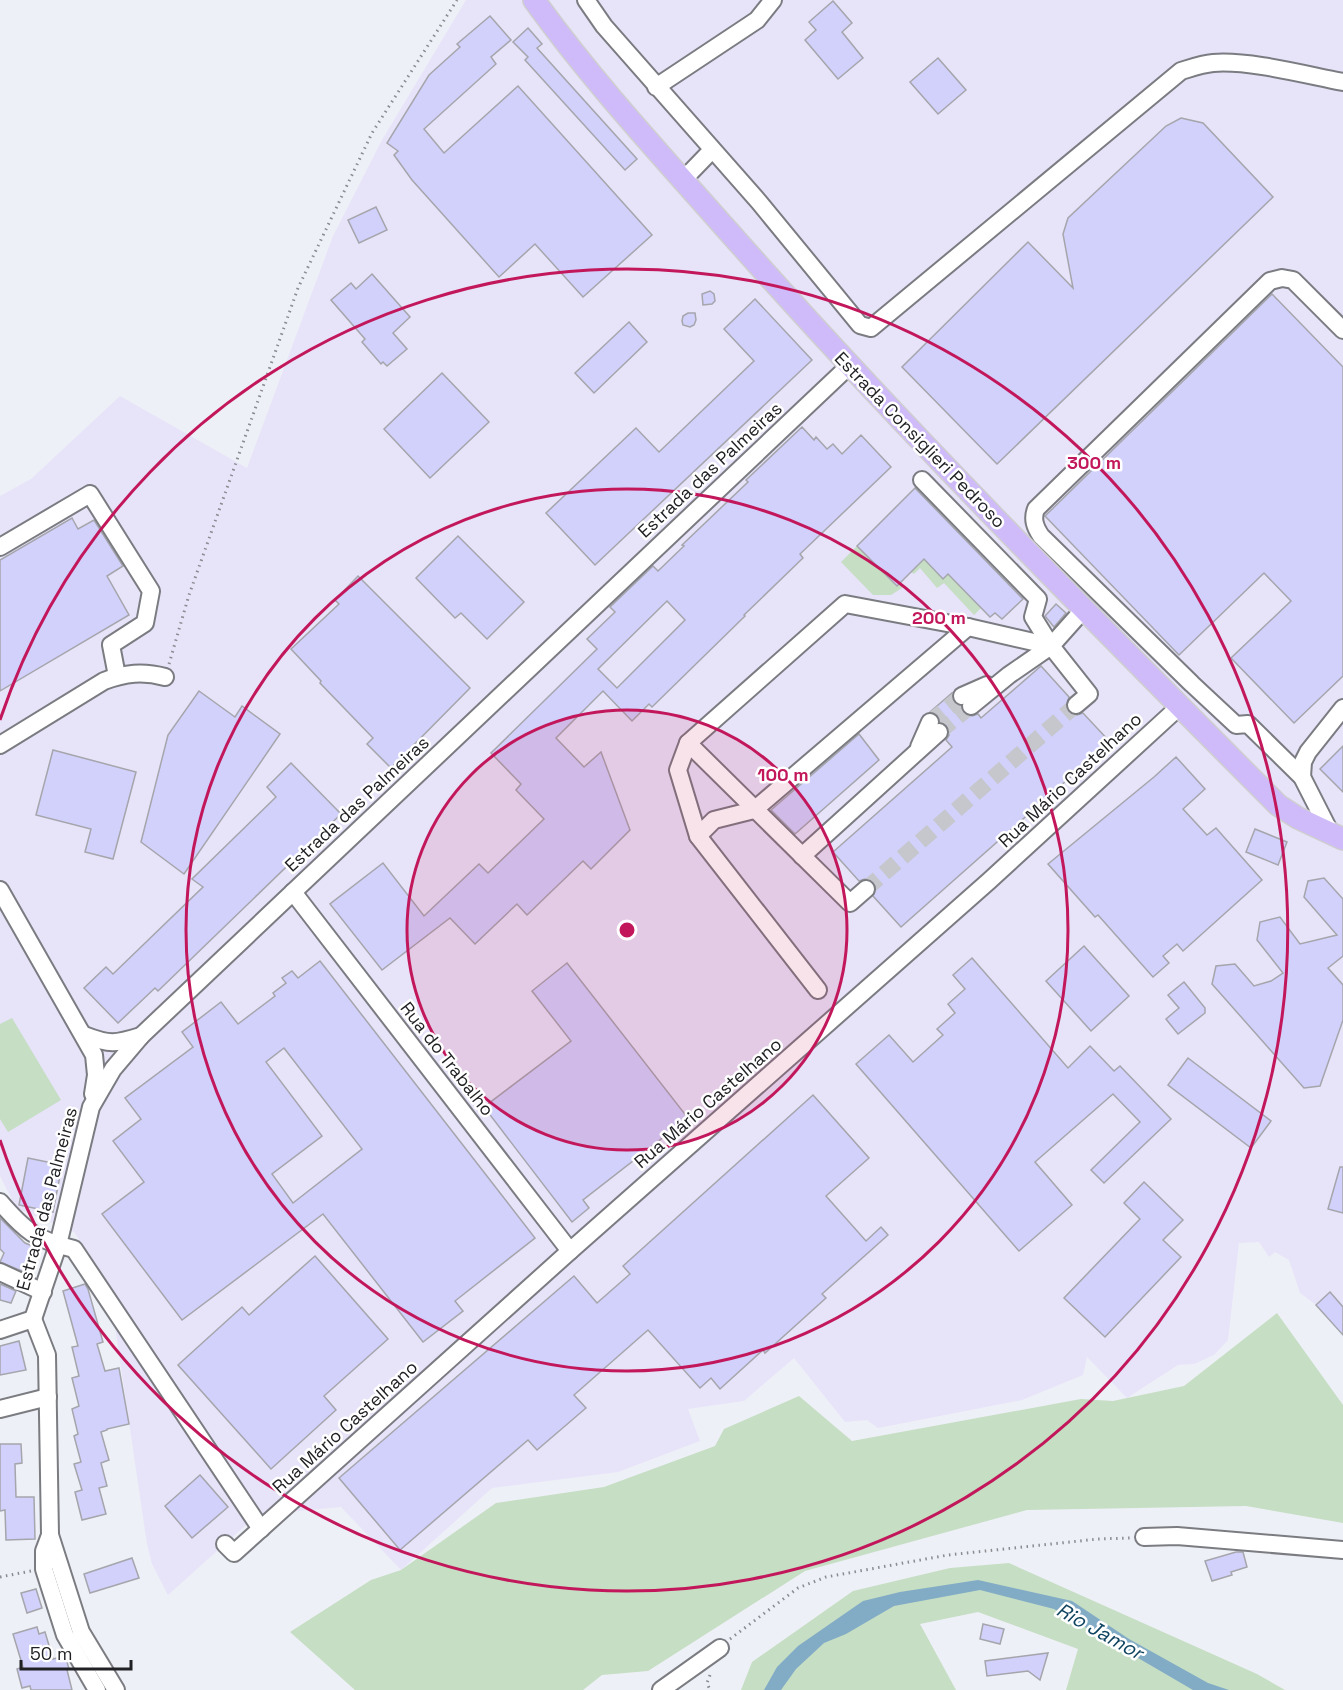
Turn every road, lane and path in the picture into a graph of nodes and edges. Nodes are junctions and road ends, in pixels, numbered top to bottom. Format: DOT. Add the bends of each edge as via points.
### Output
graph roads {
  1 [pos="456,0"];
  2 [pos="534,0"];
  3 [pos="586,0"];
  4 [pos="773,0"];
  5 [pos="1343,82"];
  6 [pos="656,87"];
  7 [pos="712,150"];
  8 [pos="683,180"];
  9 [pos="1343,330"];
  10 [pos="849,366"];
  11 [pos="922,480"];
  12 [pos="0,547"];
  13 [pos="1084,609"];
  14 [pos="968,627"];
  15 [pos="1051,646"];
  16 [pos="117,676"];
  17 [pos="165,677"];
  18 [pos="970,705"];
  19 [pos="1076,705"];
  20 [pos="1180,706"];
  21 [pos="1343,708"];
  22 [pos="938,732"];
  23 [pos="688,742"];
  24 [pos="0,745"];
  25 [pos="1302,777"];
  26 [pos="754,810"];
  27 [pos="698,836"];
  28 [pos="1337,837"];
  29 [pos="802,856"];
  30 [pos="866,889"];
  31 [pos="0,890"];
  32 [pos="292,892"];
  33 [pos="818,990"];
  34 [pos="84,1035"];
  35 [pos="141,1036"];
  36 [pos="91,1107"];
  37 [pos="0,1202"];
  38 [pos="58,1245"];
  39 [pos="570,1251"];
  40 [pos="0,1272"];
  41 [pos="43,1292"];
  42 [pos="33,1319"];
  43 [pos="0,1330"];
  44 [pos="48,1397"];
  45 [pos="0,1409"];
  46 [pos="261,1529"];
  47 [pos="51,1535"];
  48 [pos="1144,1537"];
  49 [pos="225,1544"];
  50 [pos="1343,1550"];
  51 [pos="44,1569"];
  52 [pos="0,1577"];
  53 [pos="720,1647"];
  54 [pos="97,1690"];
  55 [pos="116,1690"];
  56 [pos="661,1690"];
  1 -- 17 [label="path" via="372,133 298,288 189,595"];
  2 -- 8 [label="main road, Estrada Consiglieri Pedroso" via="599,86"];
  3 -- 6 [label="street"];
  4 -- 6 [label="street" via="757,20"];
  5 -- 7 [label="street" via="1272,68 1213,63 1181,71 871,328 860,325"];
  6 -- 7 [label="street"];
  7 -- 8 [label="street"];
  8 -- 10 [label="main road, Estrada Consiglieri Pedroso"];
  9 -- 25 [label="street" via="1293,280 1270,281 1036,508 1033,516 1041,536 1184,676 1236,725 1248,724"];
  10 -- 13 [label="main road, Estrada Consiglieri Pedroso"];
  10 -- 32 [label="street, Estrada das Palmeiras"];
  11 -- 15 [label="street" via="1038,599 1033,616"];
  12 -- 16 [label="street" via="90,494 151,591 145,623 111,645"];
  13 -- 15 [label="street"];
  13 -- 20 [label="main road, Estrada Consiglieri Pedroso"];
  14 -- 15 [label="street"];
  14 -- 23 [label="street" via="845,604"];
  14 -- 26 [label="street"];
  15 -- 18 [label="street"];
  15 -- 19 [label="street" via="1089,694"];
  16 -- 17 [label="street" via="147,672"];
  16 -- 24 [label="street"];
  20 -- 28 [label="main road, Estrada Consiglieri Pedroso" via="1278,805"];
  20 -- 39 [label="street, Rua Mário Castelhano" via="989,881"];
  21 -- 25 [label="street" via="1308,752"];
  22 -- 29 [label="street"];
  23 -- 26 [label="street"];
  23 -- 27 [label="street" via="678,770"];
  25 -- 28 [label="street"];
  26 -- 27 [label="street" via="714,820"];
  26 -- 29 [label="street"];
  27 -- 33 [label="street"];
  29 -- 30 [label="street" via="850,903"];
  31 -- 34 [label="street"];
  32 -- 35 [label="street, Estrada das Palmeiras"];
  32 -- 39 [label="street, Rua do Trabalho"];
  34 -- 35 [label="street" via="105,1043"];
  34 -- 36 [label="street" via="94,1055 96,1075"];
  35 -- 36 [label="street, Estrada das Palmeiras" via="113,1069"];
  36 -- 38 [label="street, Estrada das Palmeiras"];
  37 -- 38 [label="street" via="21,1226 39,1239"];
  38 -- 41 [label="street, Estrada das Palmeiras"];
  38 -- 46 [label="street" via="74,1249"];
  39 -- 46 [label="street, Rua Mário Castelhano"];
  40 -- 41 [label="street"];
  41 -- 42 [label="street, Estrada das Palmeiras"];
  42 -- 43 [label="street, Estrada das Palmeiras"];
  42 -- 44 [label="street" via="47,1355"];
  44 -- 45 [label="street"];
  44 -- 47 [label="street"];
  46 -- 49 [label="street, Rua Mário Castelhano" via="234,1553"];
  47 -- 51 [label="street" via="44,1551"];
  47 -- 55 [label="street" via="81,1632"];
  48 -- 50 [label="street" via="1177,1536"];
  48 -- 53 [label="path" via="948,1556 826,1577 798,1588"];
  51 -- 52 [label="path"];
  51 -- 54 [label="street" via="65,1635"];
  53 -- 56 [label="street"];
}
